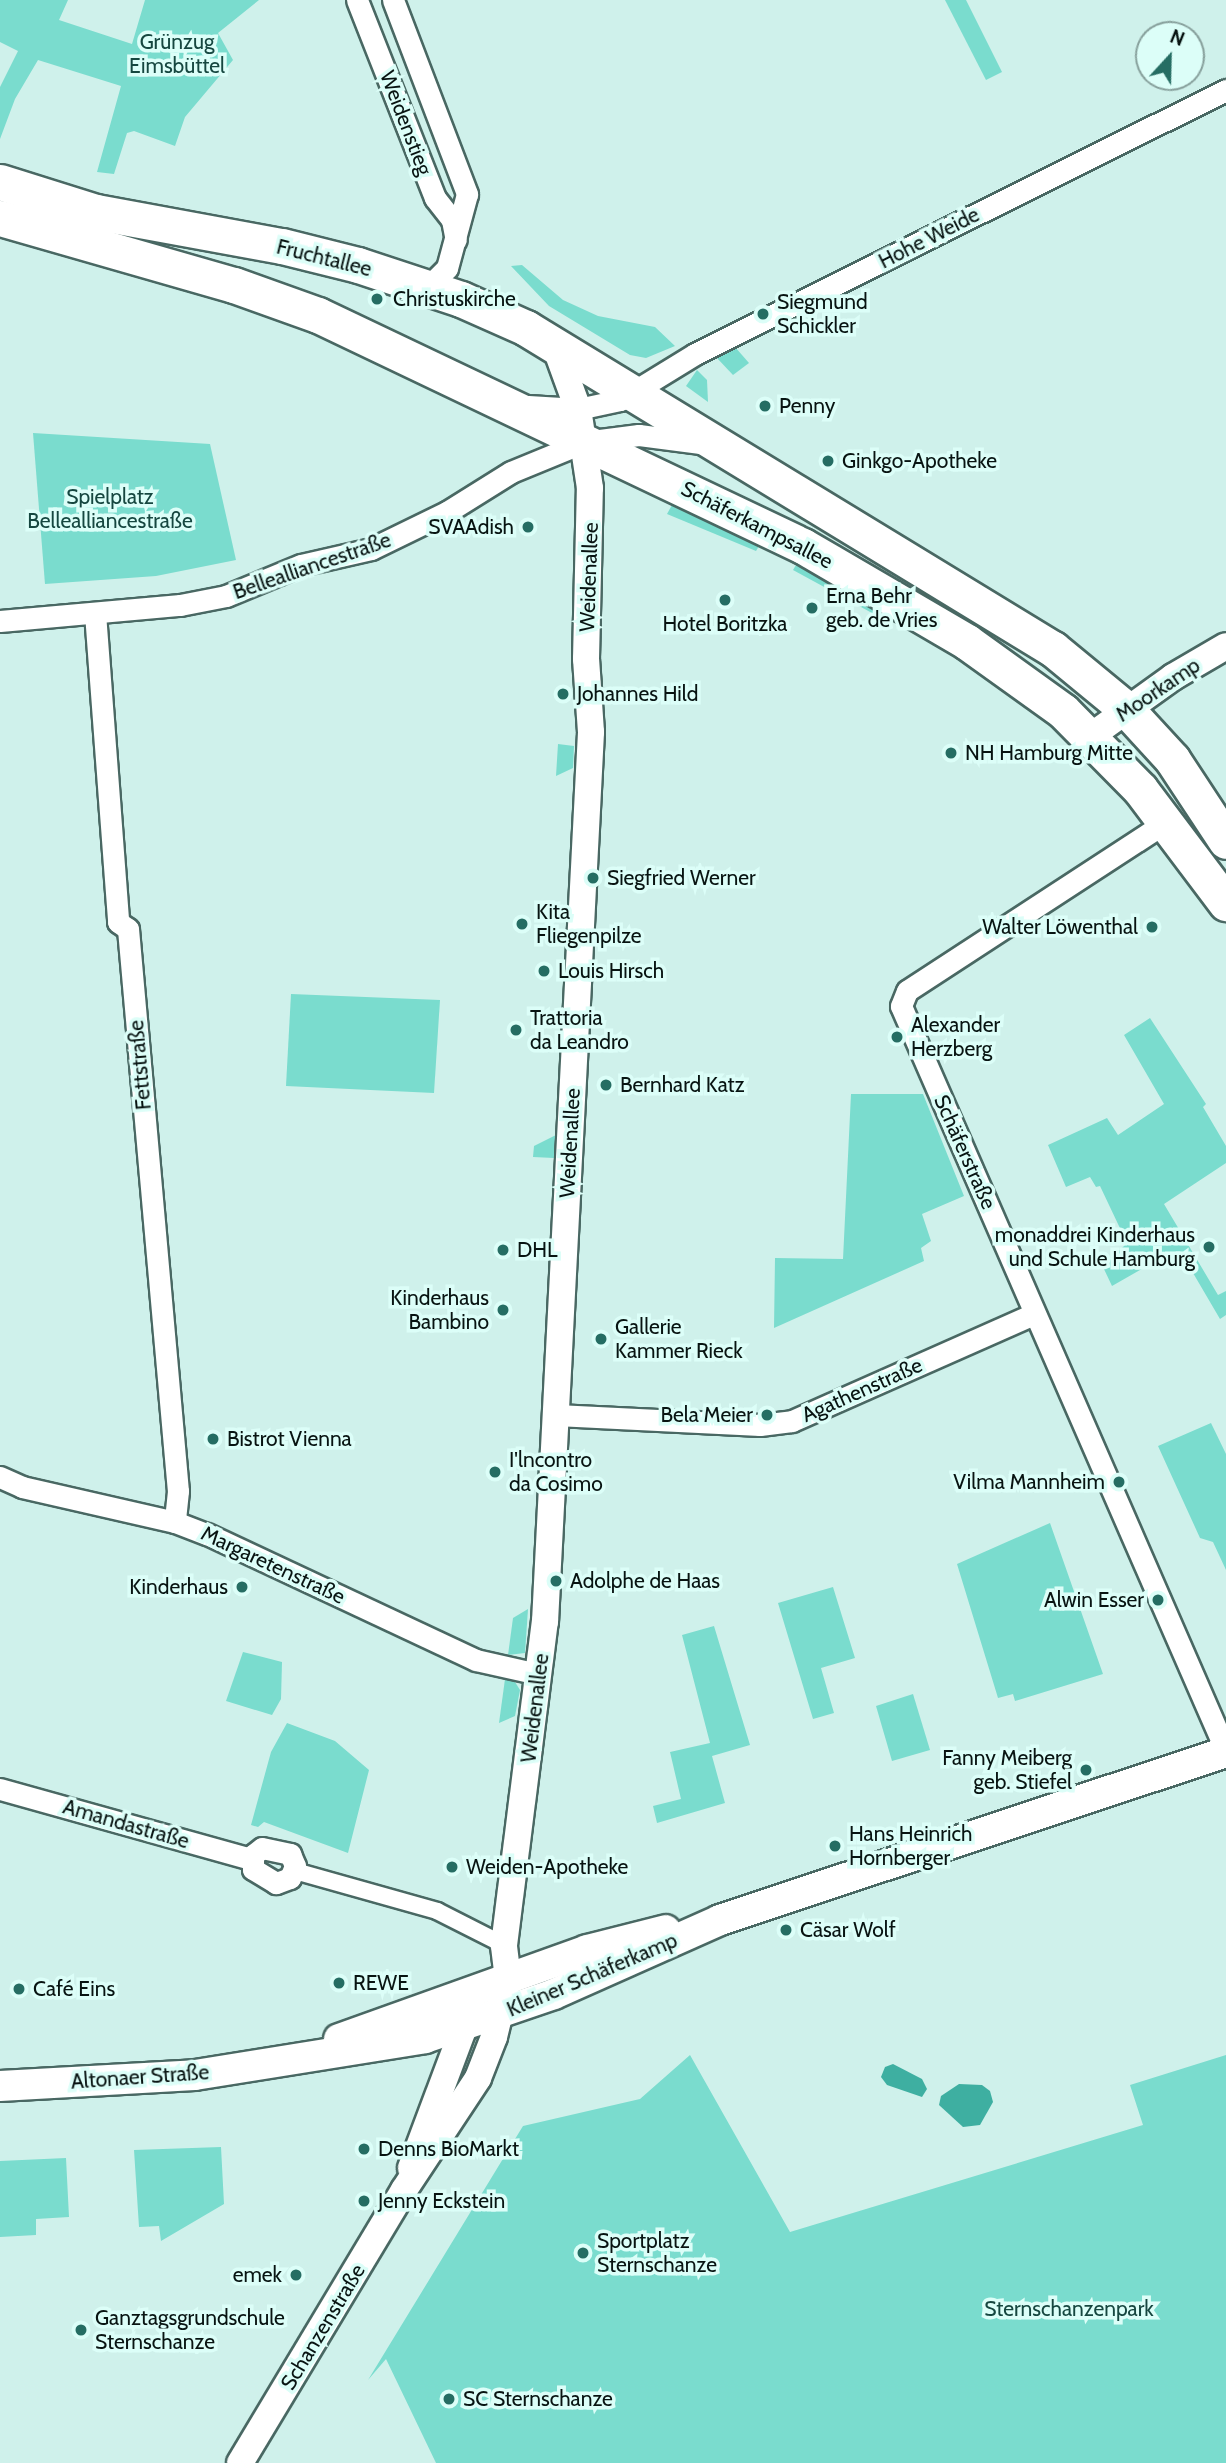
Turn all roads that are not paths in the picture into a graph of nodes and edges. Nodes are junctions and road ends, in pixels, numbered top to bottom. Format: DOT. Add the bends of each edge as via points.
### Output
graph roads {
  1 [pos="357,0"];
  2 [pos="393,0"];
  3 [pos="1226,90"];
  4 [pos="0,182"];
  5 [pos="0,218"];
  6 [pos="456,242"];
  7 [pos="420,285"];
  8 [pos="554,343"];
  9 [pos="635,391"];
  10 [pos="581,425"];
  11 [pos="726,449"];
  12 [pos="95,613"];
  13 [pos="0,621"];
  14 [pos="1226,646"];
  15 [pos="1127,710"];
  16 [pos="1091,736"];
  17 [pos="1166,822"];
  18 [pos="1226,841"];
  19 [pos="1226,903"];
  20 [pos="1033,1314"];
  21 [pos="556,1415"];
  22 [pos="0,1477"];
  23 [pos="175,1522"];
  24 [pos="538,1674"];
  25 [pos="1226,1752"];
  26 [pos="0,1789"];
  27 [pos="295,1871"];
  28 [pos="720,1920"];
  29 [pos="504,1945"];
  30 [pos="508,1979"];
  31 [pos="480,1990"];
  32 [pos="544,1998"];
  33 [pos="501,2014"];
  34 [pos="464,2026"];
  35 [pos="279,2060"];
  36 [pos="478,2078"];
  37 [pos="0,2086"];
  38 [pos="404,2190"];
  39 [pos="248,2461"];
  1 -- 6 [label="street, Weidenstieg" via="435,198 452,220"];
  2 -- 6 [label="street, Weidenstieg" via="465,186 466,202"];
  3 -- 9 [label="street, Hohe Weide" via="695,354"];
  4 -- 7 [label="main road, Fruchtallee" via="96,212 282,246"];
  5 -- 10 [label="main road" via="266,295 481,391"];
  6 -- 7 [label="street, Weidenstieg" via="444,273"];
  7 -- 8 [label="main road, Fruchtallee" via="496,314"];
  8 -- 9 [label="main road, Fruchtallee"];
  8 -- 10 [label="street, Weidenallee"];
  9 -- 10 [label="street"];
  9 -- 11 [label="main road, Schäferkampsallee"];
  10 -- 11 [label="street, Bellealliancestraße"];
  10 -- 12 [label="street, Bellealliancestraße" via="447,512 371,549 301,565 226,596"];
  10 -- 16 [label="main road, Schäferkampsallee" via="889,594 1008,670"];
  10 -- 21 [label="street, Weidenallee" via="592,521 586,659 591,732"];
  11 -- 15 [label="main road, Schäferkampsallee" via="1053,649"];
  12 -- 13 [label="street, Bellealliancestraße"];
  12 -- 23 [label="street, Fettstraße" via="118,922 128,929 176,1465"];
  14 -- 15 [label="street, Moorkamp"];
  15 -- 16 [label="street, Moorkamp"];
  15 -- 18 [label="main road, Schäferkampsallee" via="1172,759"];
  16 -- 17 [label="main road, Schäferkampsallee"];
  17 -- 19 [label="main road, Schäferkampsallee"];
  17 -- 20 [label="street, Schäferstraße" via="907,991 901,1006"];
  20 -- 21 [label="street, Agathenstraße" via="792,1421 760,1425"];
  20 -- 25 [label="street, Schäferstraße"];
  21 -- 24 [label="street, Weidenallee"];
  22 -- 23 [label="street, Margaretenstraße" via="22,1487"];
  23 -- 24 [label="street, Margaretenstraße" via="476,1660"];
  24 -- 29 [label="street, Weidenallee"];
  25 -- 28 [label="main road, Kleiner Schäferkamp"];
  26 -- 27 [label="street, Amandastraße" via="251,1859 256,1872 276,1883 287,1881"];
  27 -- 29 [label="street, Amandastraße" via="437,1911"];
  28 -- 30 [label="main road, Kleiner Schäferkamp" via="622,1940"];
  28 -- 32 [label="main road, Kleiner Schäferkamp"];
  29 -- 30 [label="street, Weidenallee"];
  29 -- 31 [label="street, Weidenallee"];
  30 -- 31 [label="main road, Altonaer Straße"];
  30 -- 33 [label="street, Weidenallee"];
  31 -- 34 [label="street, Schanzenstraße"];
  31 -- 35 [label="main road, Altonaer Straße"];
  32 -- 33 [label="main road, Kleiner Schäferkamp"];
  32 -- 36 [label="street"];
  33 -- 34 [label="main road, Kleiner Schäferkamp"];
  33 -- 36 [label="street, Schanzenstraße"];
  34 -- 35 [label="main road, Altonaer Straße" via="382,2048"];
  34 -- 38 [label="street, Schanzenstraße" via="426,2117"];
  35 -- 37 [label="main road, Altonaer Straße" via="195,2075"];
  36 -- 38 [label="street, Schanzenstraße"];
  38 -- 39 [label="street, Schanzenstraße"];
}
